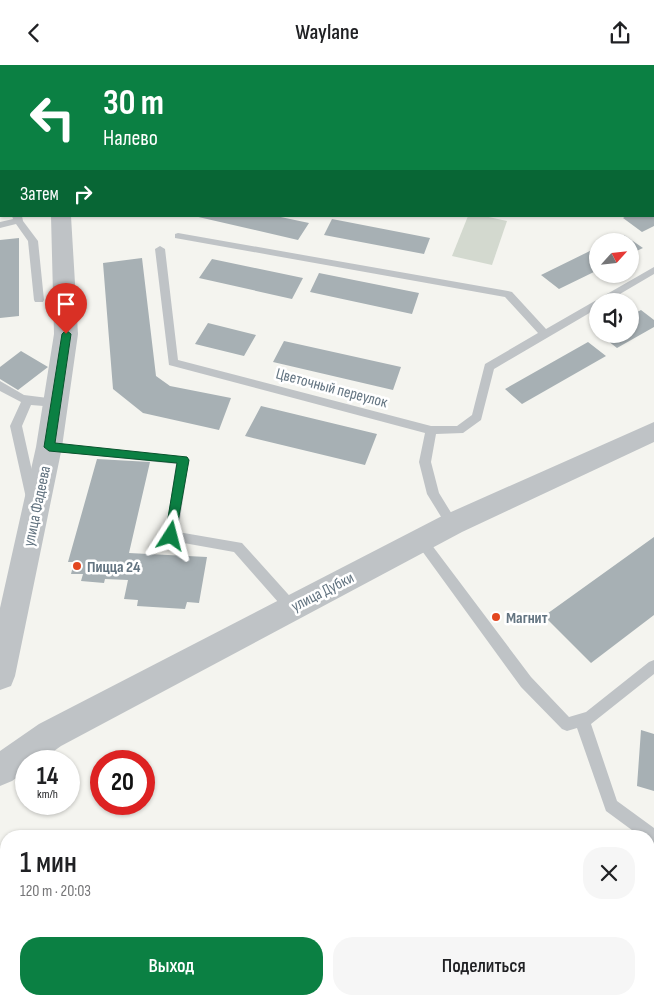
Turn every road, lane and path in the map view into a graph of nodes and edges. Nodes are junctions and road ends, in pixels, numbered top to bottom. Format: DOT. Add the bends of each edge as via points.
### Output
graph roads {
  1 [pos="61,217"];
  2 [pos="18,218"];
  3 [pos="0,225"];
  4 [pos="178,236"];
  5 [pos="160,249"];
  6 [pos="654,270"];
  7 [pos="615,293"];
  8 [pos="39,300"];
  9 [pos="589,308"];
  10 [pos="545,334"];
  11 [pos="0,385"];
  12 [pos="28,400"];
  13 [pos="56,403"];
  14 [pos="431,430"];
  15 [pos="654,431"];
  16 [pos="49,447"];
  17 [pos="35,514"];
  18 [pos="452,524"];
  19 [pos="421,540"];
  20 [pos="291,607"];
  21 [pos="2,653"];
  22 [pos="654,666"];
  23 [pos="582,720"];
  24 [pos="0,770"];
  25 [pos="644,830"];
  1 -- 13 [label="street, улица Фадеева" via="66,334"];
  2 -- 3 [label="lane"];
  2 -- 8 [label="lane" via="33,241"];
  4 -- 10 [label="lane" via="508,294"];
  5 -- 14 [label="lane, Цветочный переулок" via="173,362"];
  6 -- 7 [label="lane"];
  9 -- 10 [label="lane, Цветочный переулок"];
  10 -- 14 [label="lane, Цветочный переулок" via="489,367 477,417 459,430"];
  11 -- 12 [label="lane" via="15,397"];
  12 -- 13 [label="lane"];
  12 -- 17 [label="lane" via="16,426"];
  13 -- 16 [label="street, улица Фадеева"];
  14 -- 18 [label="lane" via="425,462 433,493"];
  15 -- 18 [label="street, улица Дубки"];
  16 -- 17 [label="street, улица Фадеева"];
  16 -- 20 [label="lane" via="183,460 171,536 238,547"];
  17 -- 21 [label="street, улица Фадеева"];
  18 -- 19 [label="street, улица Дубки"];
  19 -- 20 [label="street, улица Дубки"];
  19 -- 23 [label="lane" via="526,682 566,724"];
  20 -- 24 [label="street, улица Дубки" via="50,735"];
  22 -- 23 [label="lane" via="590,718"];
  23 -- 25 [label="lane" via="611,806"];
}
